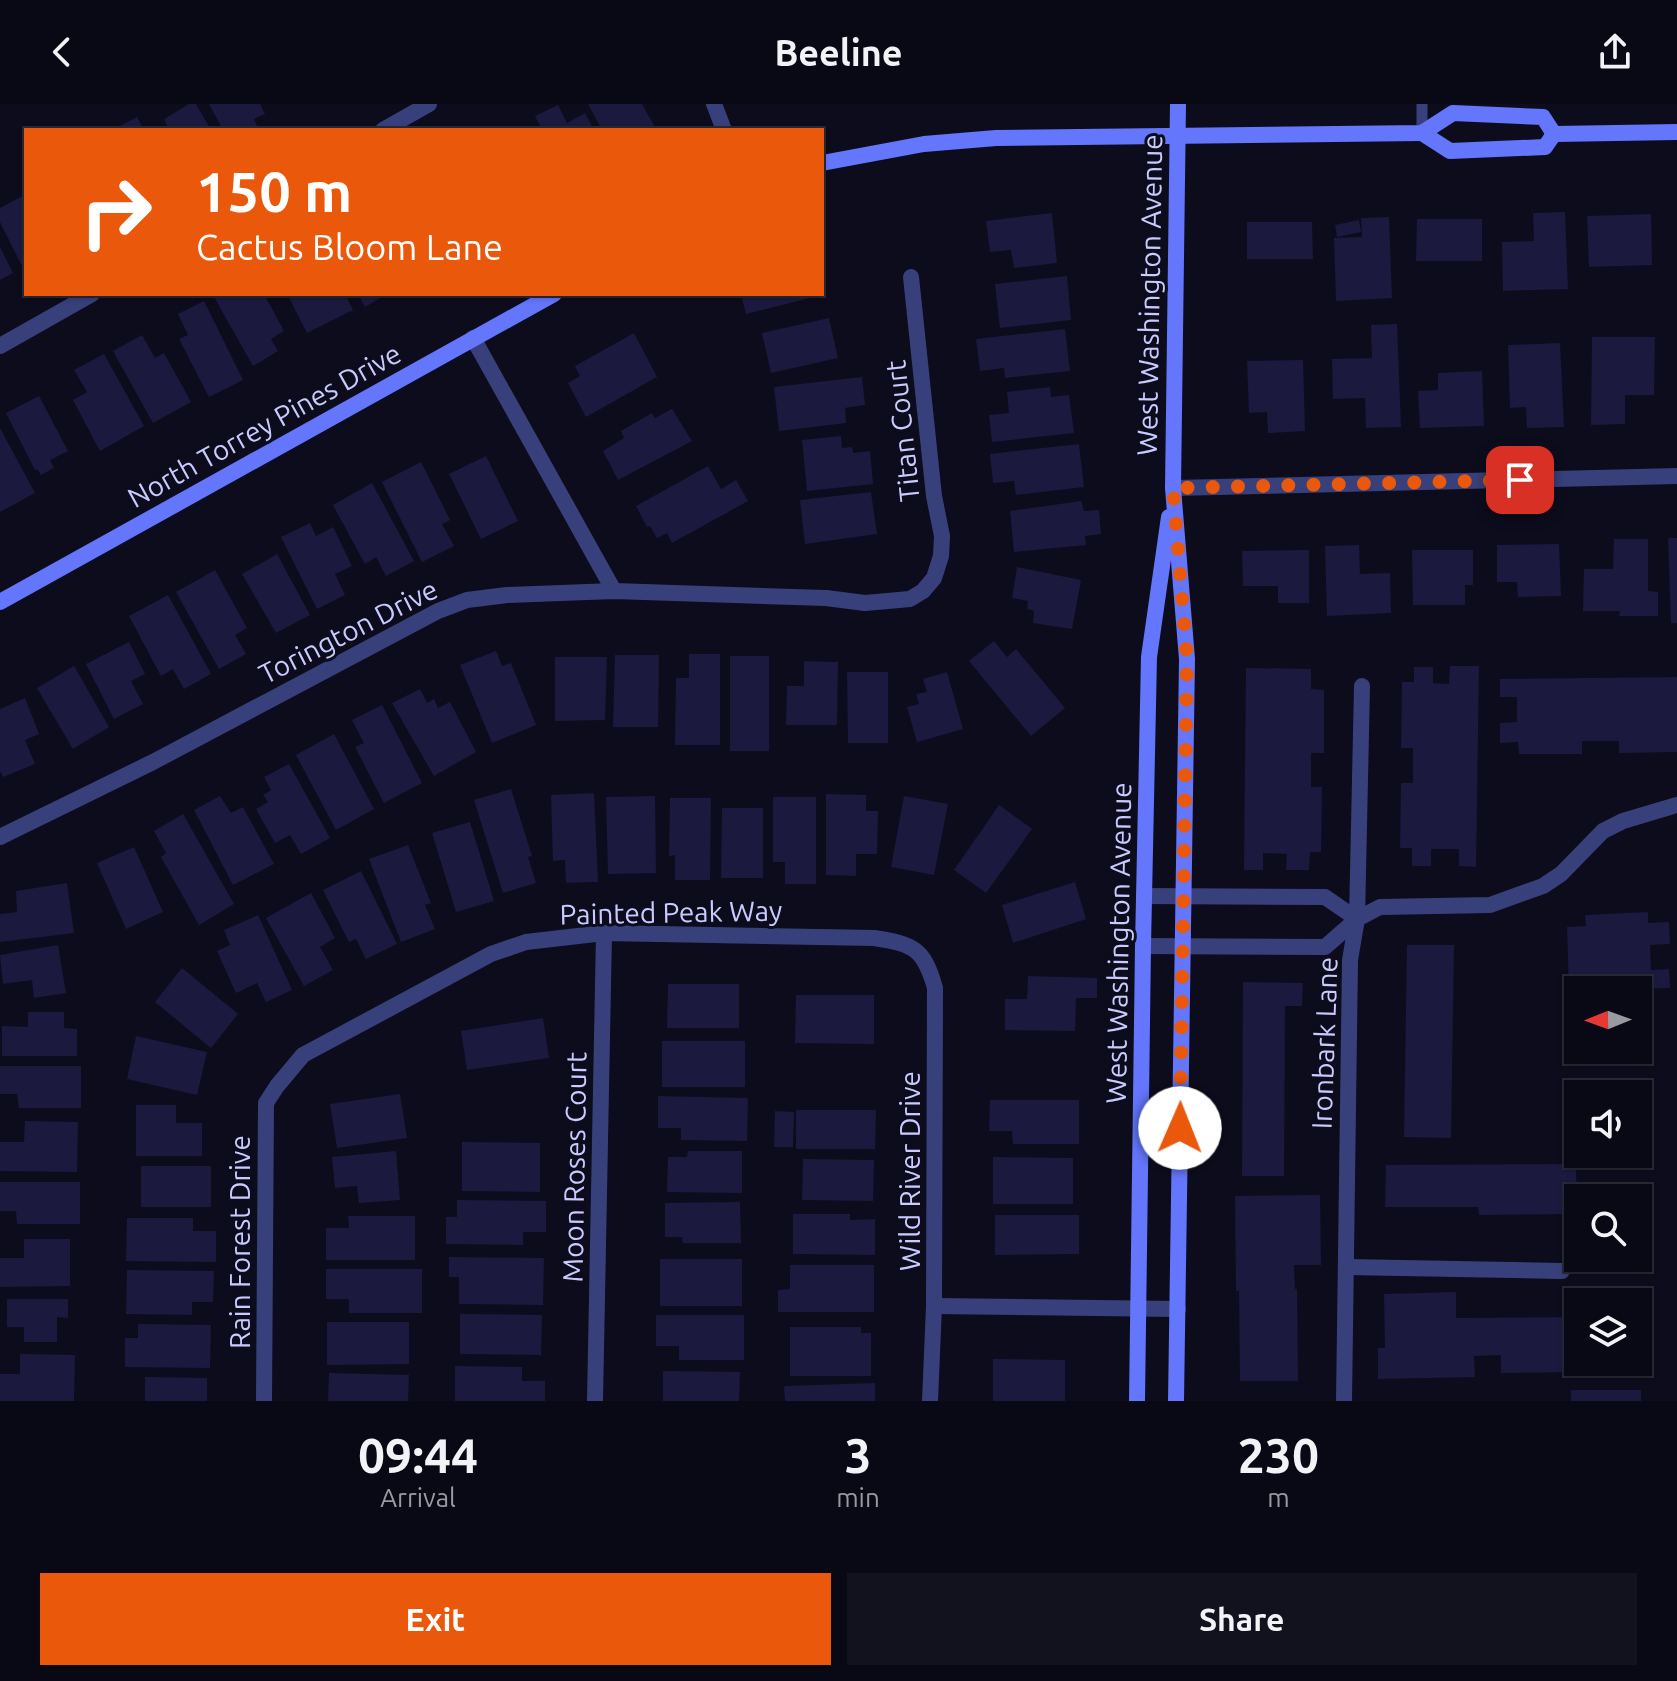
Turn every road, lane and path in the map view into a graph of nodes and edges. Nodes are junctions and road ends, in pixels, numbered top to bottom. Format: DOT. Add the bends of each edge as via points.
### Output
graph roads {
  1 [pos="429,104"];
  2 [pos="714,104"];
  3 [pos="1178,104"];
  4 [pos="1422,104"];
  5 [pos="387,128"];
  6 [pos="723,128"];
  7 [pos="1677,132"];
  8 [pos="1422,133"];
  9 [pos="1554,134"];
  10 [pos="1176,135"];
  11 [pos="824,162"];
  12 [pos="911,277"];
  13 [pos="88,296"];
  14 [pos="550,296"];
  15 [pos="473,338"];
  16 [pos="0,346"];
  17 [pos="1677,476"];
  18 [pos="1173,488"];
  19 [pos="934,578"];
  20 [pos="614,591"];
  21 [pos="0,602"];
  22 [pos="1362,686"];
  23 [pos="1677,805"];
  24 [pos="0,837"];
  25 [pos="1144,896"];
  26 [pos="1184,896"];
  27 [pos="1357,919"];
  28 [pos="604,933"];
  29 [pos="1143,946"];
  30 [pos="1182,946"];
  31 [pos="914,948"];
  32 [pos="277,1086"];
  33 [pos="1346,1267"];
  34 [pos="1562,1271"];
  35 [pos="934,1306"];
  36 [pos="1138,1309"];
  37 [pos="1178,1309"];
  38 [pos="264,1401"];
  39 [pos="595,1401"];
  40 [pos="930,1401"];
  41 [pos="1137,1401"];
  42 [pos="1176,1401"];
  43 [pos="1344,1401"];
  1 -- 5 [label="street"];
  2 -- 6 [label="street"];
  3 -- 10 [label="main road, West Washington Avenue"];
  4 -- 8 [label="lane"];
  7 -- 9 [label="main road"];
  8 -- 9 [label="main road" via="1450,151 1545,147"];
  8 -- 9 [label="main road" via="1453,113 1543,117"];
  8 -- 10 [label="main road"];
  10 -- 11 [label="main road" via="996,138 924,144"];
  10 -- 18 [label="main road, West Washington Avenue"];
  12 -- 19 [label="street, Titan Court" via="942,536"];
  13 -- 16 [label="street"];
  14 -- 15 [label="main road, North Torrey Pines Drive"];
  15 -- 20 [label="street"];
  15 -- 21 [label="main road, North Torrey Pines Drive"];
  17 -- 18 [label="street"];
  18 -- 25 [label="main road, West Washington Avenue" via="1149,657"];
  18 -- 26 [label="main road, West Washington Avenue" via="1187,659"];
  19 -- 20 [label="street, Torington Drive" via="910,599 894,602"];
  20 -- 24 [label="street, Torington Drive" via="507,595 467,600 438,611"];
  22 -- 27 [label="street, Ironbark Lane"];
  23 -- 27 [label="street" via="1603,831 1543,886 1490,905 1380,907"];
  25 -- 26 [label="street"];
  25 -- 29 [label="main road, West Washington Avenue"];
  26 -- 27 [label="street" via="1325,897"];
  26 -- 30 [label="main road, West Washington Avenue"];
  27 -- 30 [label="street" via="1325,947"];
  27 -- 33 [label="street, Ironbark Lane" via="1350,960"];
  28 -- 31 [label="street, Painted Peak Way" via="874,938"];
  28 -- 32 [label="street, Painted Peak Way" via="526,942 491,954 303,1055"];
  28 -- 39 [label="street, Moon Roses Court"];
  29 -- 30 [label="street"];
  29 -- 36 [label="main road, West Washington Avenue"];
  30 -- 37 [label="main road, West Washington Avenue"];
  31 -- 35 [label="street, Wild River Drive" via="929,966 935,988"];
  32 -- 38 [label="street, Rain Forest Drive" via="266,1103"];
  33 -- 34 [label="street"];
  33 -- 43 [label="street, Ironbark Lane"];
  35 -- 36 [label="street"];
  35 -- 40 [label="street, Wild River Drive"];
  36 -- 37 [label="street"];
  36 -- 41 [label="main road, West Washington Avenue"];
  37 -- 42 [label="main road, West Washington Avenue"];
}
